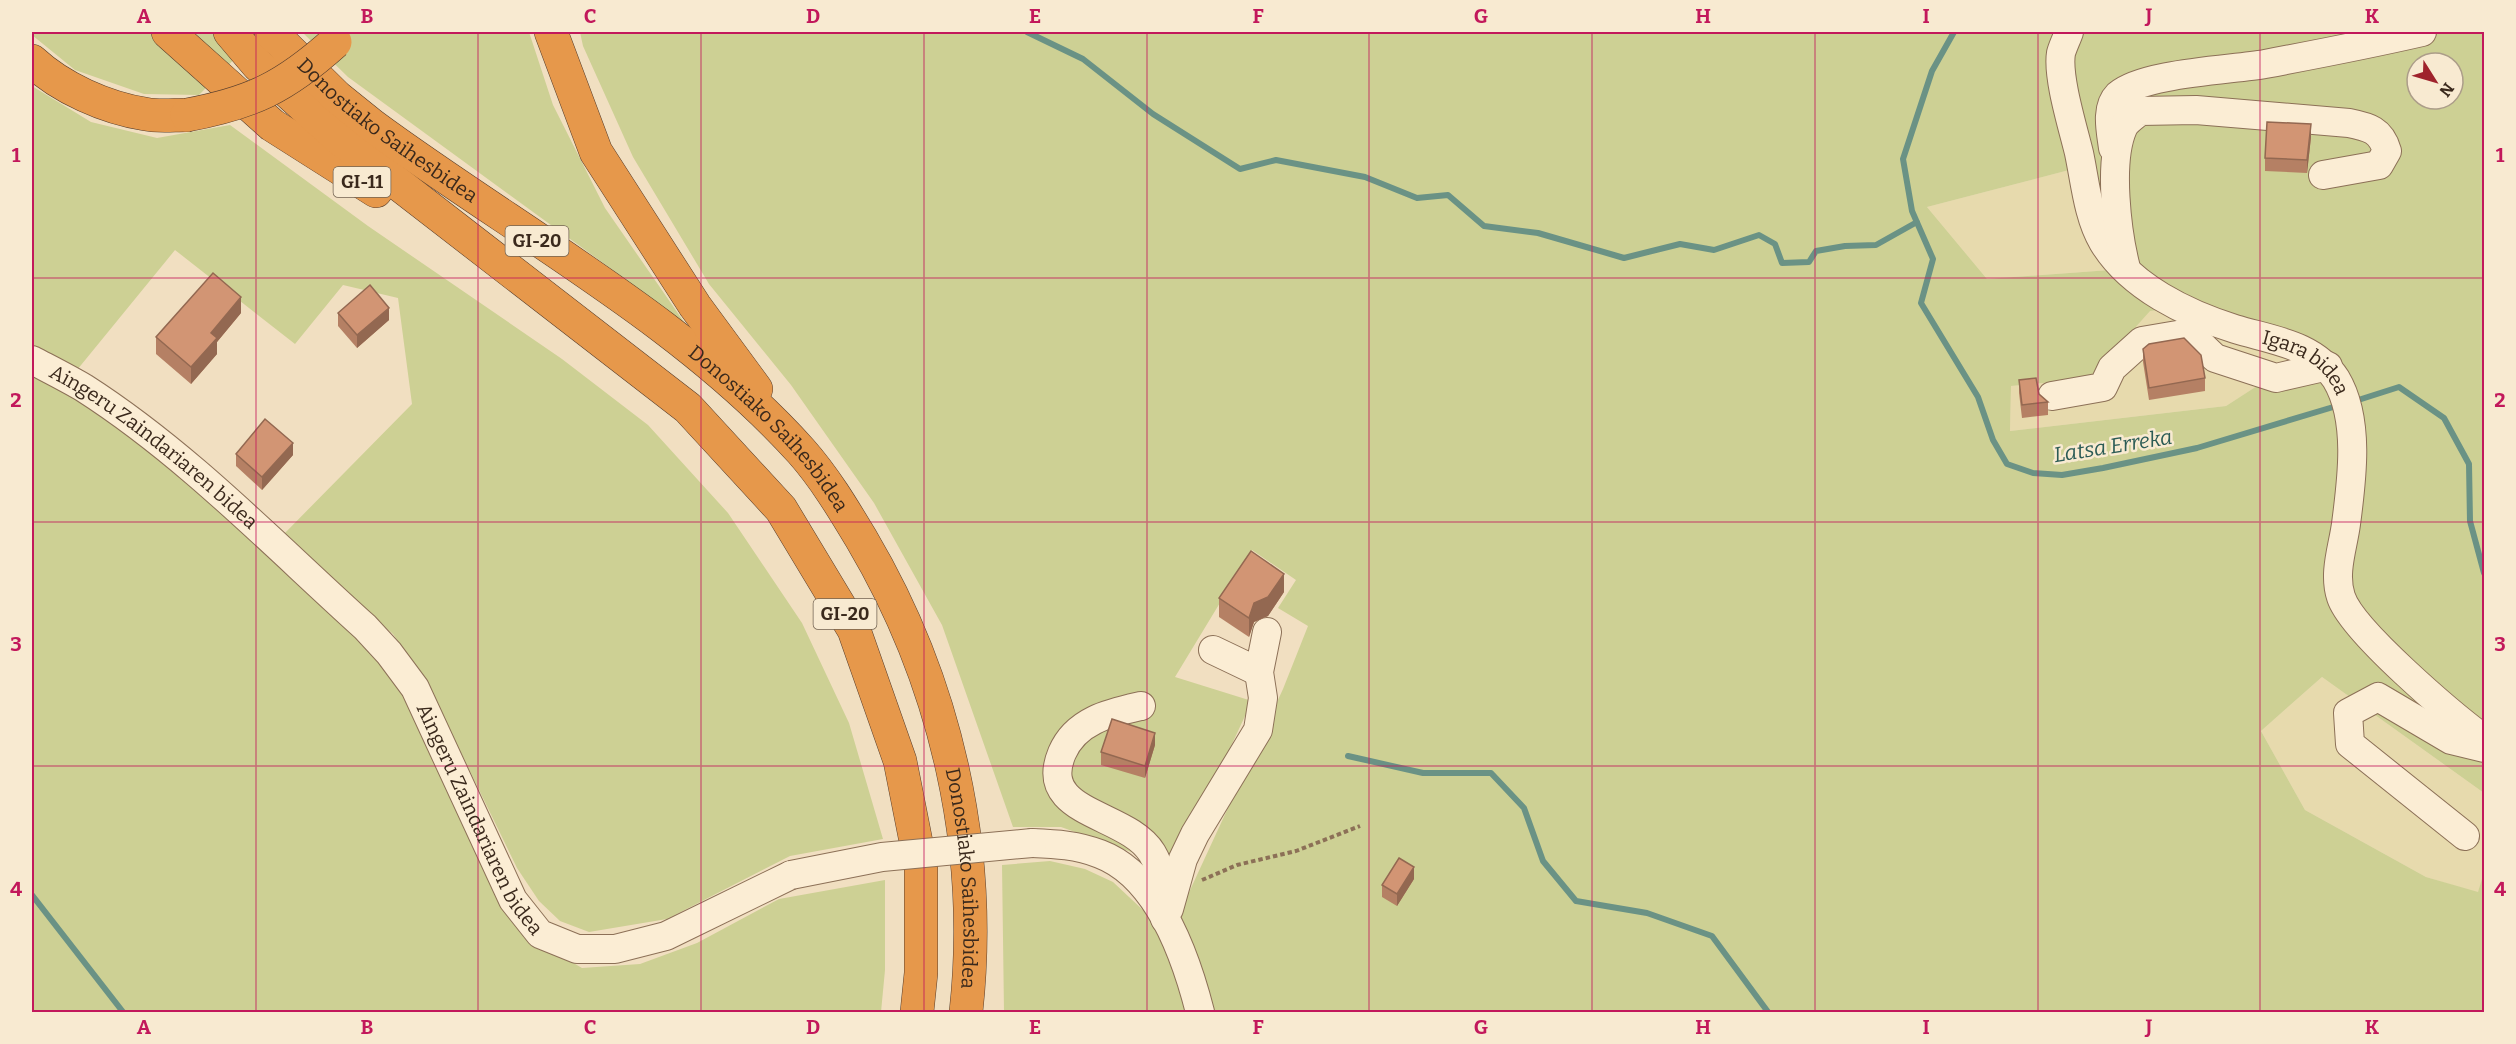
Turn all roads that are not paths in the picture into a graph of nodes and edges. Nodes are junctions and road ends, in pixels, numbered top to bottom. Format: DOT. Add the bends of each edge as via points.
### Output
graph roads {
  1 [pos="168,32"];
  2 [pos="230,32"];
  3 [pos="271,32"];
  4 [pos="550,32"];
  5 [pos="2069,32"];
  6 [pos="2422,32"];
  7 [pos="339,37"];
  8 [pos="32,61"];
  9 [pos="2117,168"];
  10 [pos="2323,175"];
  11 [pos="2126,268"];
  12 [pos="569,315"];
  13 [pos="32,360"];
  14 [pos="2328,366"];
  15 [pos="2052,396"];
  16 [pos="801,452"];
  17 [pos="1267,633"];
  18 [pos="1213,650"];
  19 [pos="1259,672"];
  20 [pos="1141,706"];
  21 [pos="2484,739"];
  22 [pos="2484,748"];
  23 [pos="2465,836"];
  24 [pos="1165,919"];
  25 [pos="917,1012"];
  26 [pos="966,1012"];
  27 [pos="1200,1012"];
  1 -- 12 [label="highway, GI-11" via="272,125"];
  2 -- 12 [label="highway, Donostiako Saihesbidea / GI-20" via="258,65 325,127"];
  3 -- 16 [label="highway, Donostiako Saihesbidea / GI-20" via="373,126 684,345"];
  4 -- 16 [label="highway" via="596,152 695,306"];
  5 -- 11 [label="street, Igara bidea" via="2061,55 2066,97 2092,213 2103,242"];
  6 -- 9 [label="street" via="2321,54 2161,78 2130,89 2118,96 2110,111"];
  7 -- 8 [label="highway, bridge" via="302,72 266,92 228,107 187,115 145,115 107,104 69,88"];
  9 -- 10 [label="street" via="2124,126 2140,111 2196,110 2349,123 2371,127 2383,138 2387,151 2379,165"];
  9 -- 11 [label="street" via="2115,183"];
  11 -- 14 [label="street, Igara bidea" via="2141,285 2206,319 2304,350"];
  12 -- 25 [label="highway, Donostiako Saihesbidea / GI-20" via="688,408 749,472 781,509 855,630 900,760 921,867"];
  13 -- 24 [label="street, Aingeru Zaindariaren bidea, bridge" via="83,388 162,445 389,653 415,687 513,900 540,933 577,949 615,949 666,936 791,875 882,857 1032,843 1069,845 1102,854 1133,874"];
  14 -- 15 [label="street" via="2276,378 2215,358 2189,333 2142,340 2112,368 2103,387"];
  14 -- 21 [label="street, Igara bidea" via="2343,391 2352,455 2338,566 2341,597 2361,628"];
  16 -- 26 [label="highway, Donostiako Saihesbidea / GI-20" via="852,523 895,600 942,724 967,859 970,950"];
  17 -- 19 [label="street"];
  18 -- 19 [label="street"];
  19 -- 24 [label="street" via="1263,698 1258,730 1195,834"];
  20 -- 24 [label="street" via="1107,713 1078,729 1057,765 1058,785 1088,813 1123,827 1151,852 1163,884"];
  22 -- 23 [label="street" via="2451,740 2378,697 2348,713 2350,744"];
  24 -- 27 [label="street, Aingeru Zaindariaren bidea" via="1193,983"];
}
